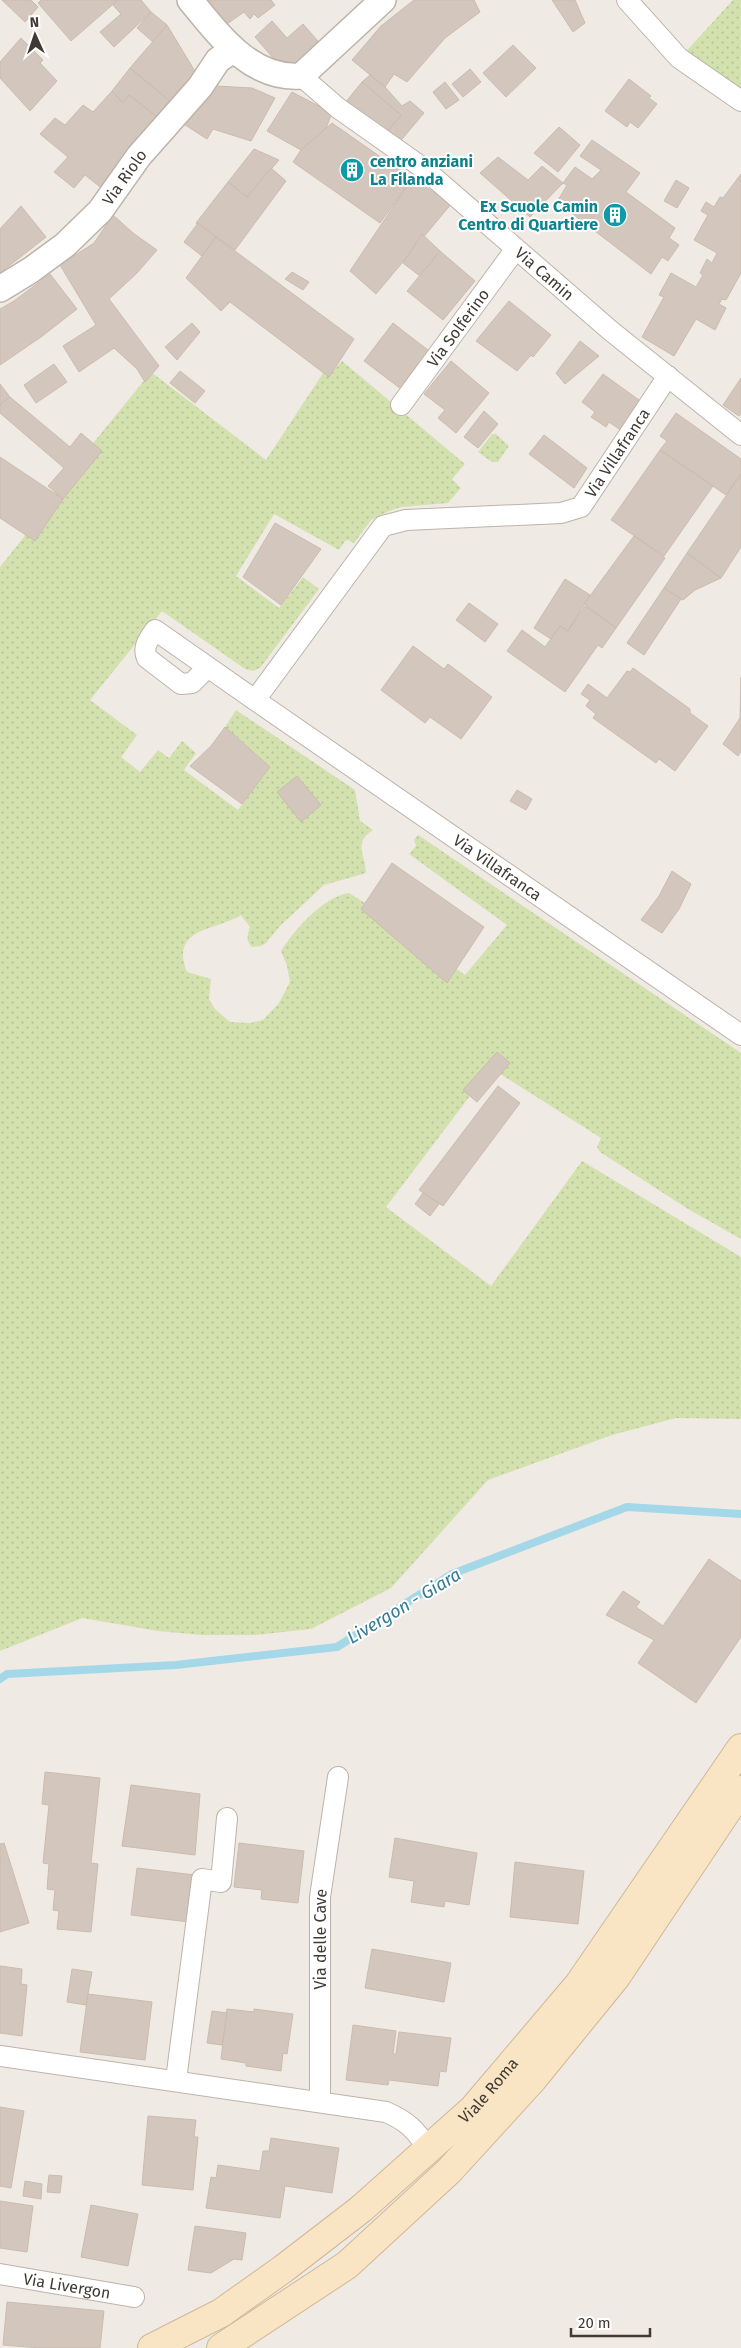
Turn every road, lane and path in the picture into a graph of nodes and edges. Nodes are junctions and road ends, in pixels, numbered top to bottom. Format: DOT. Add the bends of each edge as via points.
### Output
graph roads {
  1 [pos="190,0"];
  2 [pos="382,0"];
  3 [pos="627,0"];
  4 [pos="233,50"];
  5 [pos="301,76"];
  6 [pos="741,101"];
  7 [pos="515,250"];
  8 [pos="0,288"];
  9 [pos="668,376"];
  10 [pos="401,405"];
  11 [pos="741,436"];
  12 [pos="208,666"];
  13 [pos="255,700"];
  14 [pos="741,1035"];
  15 [pos="741,1748"];
  16 [pos="338,1777"];
  17 [pos="741,1790"];
  18 [pos="227,1818"];
  19 [pos="0,2056"];
  20 [pos="176,2080"];
  21 [pos="320,2101"];
  22 [pos="428,2149"];
  23 [pos="0,2274"];
  24 [pos="134,2297"];
  25 [pos="152,2348"];
  26 [pos="221,2348"];
  1 -- 4 [label="street"];
  2 -- 5 [label="street"];
  3 -- 6 [label="street" via="679,58"];
  4 -- 5 [label="street" via="276,73"];
  4 -- 8 [label="street, Via Riolo" via="218,60 200,87 140,156 100,212 65,245"];
  5 -- 7 [label="street, Via Camin" via="338,108 423,168"];
  7 -- 9 [label="street, Via Camin"];
  7 -- 10 [label="street, Via Solferino"];
  9 -- 11 [label="street, Via Camin"];
  9 -- 13 [label="street, Via Villafranca" via="581,508 561,513 406,520 383,526"];
  12 -- 13 [label="street, Via Villafranca"];
  13 -- 14 [label="street, Via Villafranca"];
  15 -- 22 [label="main road, Viale Roma" via="579,1984 473,2109"];
  16 -- 21 [label="street, Via delle Cave" via="320,1897"];
  17 -- 26 [label="main road, Viale Roma" via="616,1977 533,2079 449,2171 347,2265"];
  18 -- 20 [label="street" via="221,1882 202,1879"];
  19 -- 20 [label="street"];
  20 -- 21 [label="street"];
  21 -- 22 [label="street" via="397,2116 417,2131"];
  22 -- 25 [label="main road, Viale Roma" via="361,2209 283,2270 221,2313"];
  23 -- 24 [label="street, Via Livergon"];
}
